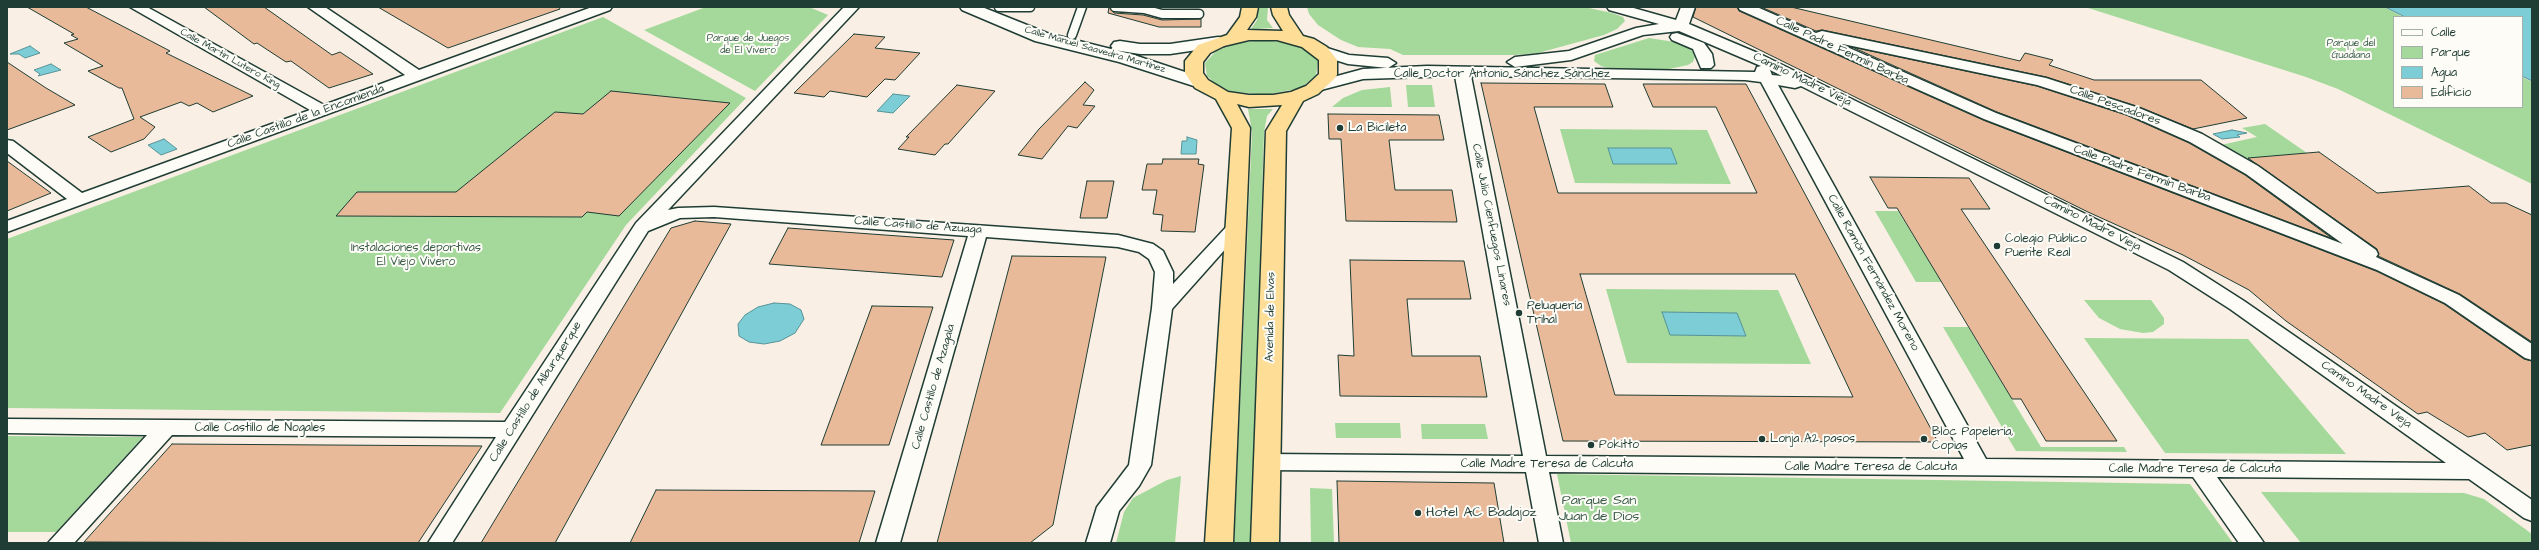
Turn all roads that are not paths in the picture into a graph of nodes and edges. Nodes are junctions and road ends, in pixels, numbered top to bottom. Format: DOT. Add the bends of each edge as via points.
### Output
graph roads {
  1 [pos="137,7"];
  2 [pos="315,7"];
  3 [pos="852,7"];
  4 [pos="968,7"];
  5 [pos="995,7"];
  6 [pos="999,7"];
  7 [pos="1030,7"];
  8 [pos="1082,7"];
  9 [pos="1115,7"];
  10 [pos="1250,7"];
  11 [pos="1279,7"];
  12 [pos="1614,7"];
  13 [pos="1677,7"];
  14 [pos="1688,7"];
  15 [pos="1745,7"];
  16 [pos="596,8"];
  17 [pos="1629,10"];
  18 [pos="1199,14"];
  19 [pos="1675,24"];
  20 [pos="1633,34"];
  21 [pos="1809,34"];
  22 [pos="1072,35"];
  23 [pos="1713,38"];
  24 [pos="1296,39"];
  25 [pos="1225,40"];
  26 [pos="1321,51"];
  27 [pos="1579,53"];
  28 [pos="1755,57"];
  29 [pos="1706,66"];
  30 [pos="1462,72"];
  31 [pos="1597,74"];
  32 [pos="1684,74"];
  33 [pos="417,76"];
  34 [pos="1767,79"];
  35 [pos="1200,83"];
  36 [pos="1321,84"];
  37 [pos="1816,86"];
  38 [pos="1223,96"];
  39 [pos="1296,97"];
  40 [pos="322,111"];
  41 [pos="7,145"];
  42 [pos="80,200"];
  43 [pos="7,227"];
  44 [pos="1236,227"];
  45 [pos="979,230"];
  46 [pos="637,234"];
  47 [pos="2384,266"];
  48 [pos="1162,308"];
  49 [pos="2532,353"];
  50 [pos="7,426"];
  51 [pos="167,427"];
  52 [pos="512,430"];
  53 [pos="1267,462"];
  54 [pos="1536,464"];
  55 [pos="1979,468"];
  56 [pos="2199,469"];
  57 [pos="2474,471"];
  58 [pos="2532,512"];
  59 [pos="60,543"];
  60 [pos="440,543"];
  61 [pos="888,543"];
  62 [pos="1098,543"];
  63 [pos="1219,543"];
  64 [pos="1265,543"];
  65 [pos="1551,543"];
  66 [pos="2252,543"];
  1 -- 40 [label="street, Calle Martin Lutero King"];
  2 -- 33 [label="street"];
  3 -- 46 [label="street, Calle Castillo de Alburquerque"];
  4 -- 35 [label="main road, Calle Manuel Saavedra Martínez" via="1041,37 1125,58"];
  5 -- 22 [label="main road, Calle Manuel Saavedra Martínez"];
  6 -- 7 [label="lane"];
  8 -- 22 [label="lane"];
  9 -- 18 [label="lane" via="1144,9 1162,14"];
  10 -- 25 [label="highway" via="1248,17"];
  11 -- 24 [label="highway"];
  12 -- 17 [label="street, Camino Madre Vieja"];
  13 -- 19 [label="street"];
  14 -- 19 [label="street"];
  15 -- 21 [label="street, Calle Padre Fermín Barba"];
  16 -- 33 [label="street, Calle Castillo de la Encomienda"];
  17 -- 19 [label="street, Camino Madre Vieja"];
  17 -- 20 [label="street" via="1635,16"];
  19 -- 20 [label="street, Calle Doctor Antonio Sánchez Sánchez"];
  19 -- 23 [label="street, Camino Madre Vieja"];
  20 -- 27 [label="street, Calle Doctor Antonio Sánchez Sánchez"];
  20 -- 29 [label="street" via="1671,36 1688,40 1699,46 1704,54"];
  21 -- 47 [label="street, Calle Padre Fermín Barba" via="1835,49 1990,116"];
  21 -- 47 [label="street, Calle Pescadores" via="2041,81 2134,111 2196,138 2252,170"];
  22 -- 25 [label="main road, Calle Manuel Saavedra Martínez" via="1140,49 1197,47"];
  23 -- 28 [label="street, Camino Madre Vieja"];
  23 -- 29 [label="street" via="1715,58"];
  24 -- 25 [label="highway" via="1277,35 1249,35"];
  24 -- 26 [label="highway"];
  25 -- 35 [label="highway" via="1204,50 1194,61 1194,73"];
  26 -- 27 [label="street, Calle Doctor Antonio Sánchez Sánchez" via="1375,63 1453,64 1532,62"];
  26 -- 36 [label="highway" via="1328,60 1328,75"];
  27 -- 31 [label="street" via="1581,61"];
  28 -- 34 [label="street, Calle Ramón Fernández Moreno"];
  28 -- 37 [label="street, Camino Madre Vieja"];
  29 -- 32 [label="street, Calle Doctor Antonio Sánchez Sánchez"];
  30 -- 31 [label="street, Calle Doctor Antonio Sánchez Sánchez"];
  30 -- 36 [label="street, Calle Doctor Antonio Sánchez Sánchez" via="1363,74"];
  30 -- 54 [label="street, Calle Julio Cienfuegos Linares"];
  31 -- 32 [label="street, Calle Doctor Antonio Sánchez Sánchez"];
  32 -- 34 [label="street, Calle Doctor Antonio Sánchez Sánchez" via="1745,75"];
  33 -- 40 [label="street, Calle Castillo de la Encomienda"];
  34 -- 37 [label="street, Calle Doctor Antonio Sánchez Sánchez"];
  34 -- 55 [label="street, Calle Ramón Fernández Moreno"];
  35 -- 38 [label="highway"];
  36 -- 39 [label="highway"];
  37 -- 57 [label="street, Camino Madre Vieja" via="2176,266 2238,305"];
  38 -- 39 [label="highway" via="1249,101 1273,101"];
  38 -- 44 [label="highway" via="1241,128"];
  39 -- 53 [label="highway, Avenida de Elvas" via="1276,130"];
  40 -- 42 [label="street, Calle Castillo de la Encomienda"];
  41 -- 42 [label="street"];
  42 -- 43 [label="street, Calle Castillo de la Encomienda"];
  44 -- 48 [label="street"];
  44 -- 63 [label="highway"];
  45 -- 46 [label="street, Calle Castillo de Azuaga" via="696,211 665,217"];
  45 -- 48 [label="street, Calle Castillo de Azuaga" via="1118,241 1146,248 1156,255 1164,272"];
  45 -- 61 [label="street, Calle Castillo de Azagala"];
  46 -- 52 [label="street, Calle Castillo de Alburquerque"];
  47 -- 49 [label="street, Calle Padre Fermín Barba" via="2452,299"];
  48 -- 62 [label="street" via="1140,465 1108,507"];
  50 -- 51 [label="street, Calle Castillo de Nogales"];
  51 -- 52 [label="street, Calle Castillo de Nogales"];
  51 -- 59 [label="street"];
  52 -- 60 [label="street, Calle Castillo de Alburquerque"];
  53 -- 54 [label="street, Calle Madre Teresa de Calcuta"];
  53 -- 64 [label="highway, Avenida de Elvas"];
  54 -- 55 [label="street, Calle Madre Teresa de Calcuta"];
  54 -- 65 [label="street, Calle Julio Cienfuegos Linares"];
  55 -- 56 [label="street, Calle Madre Teresa de Calcuta"];
  56 -- 57 [label="street, Calle Madre Teresa de Calcuta"];
  56 -- 66 [label="street"];
  57 -- 58 [label="street, Camino Madre Vieja"];
}
